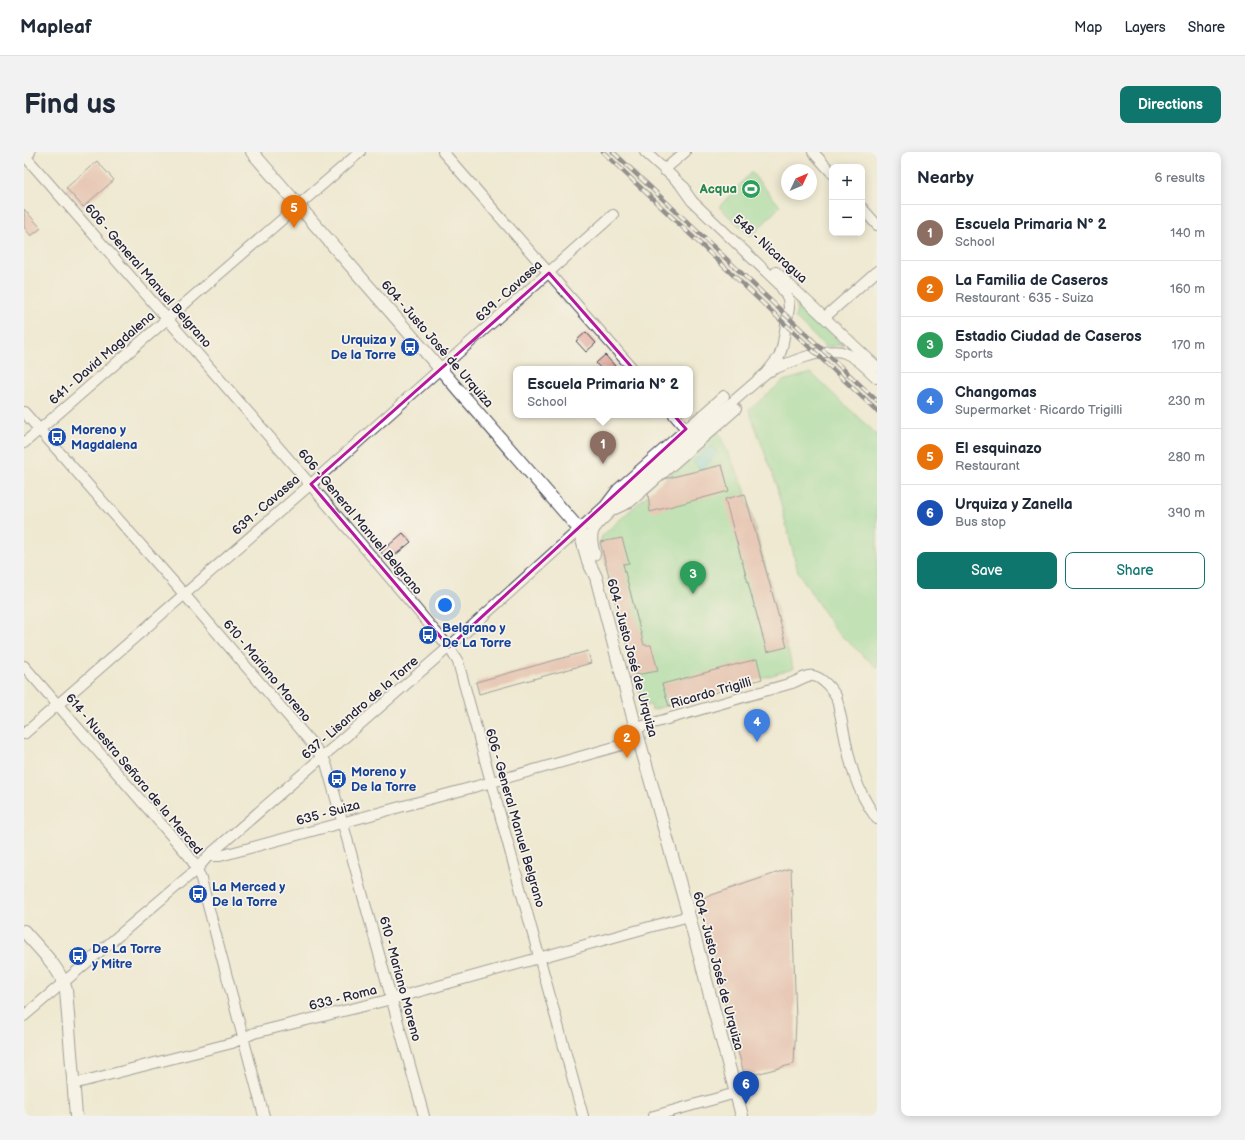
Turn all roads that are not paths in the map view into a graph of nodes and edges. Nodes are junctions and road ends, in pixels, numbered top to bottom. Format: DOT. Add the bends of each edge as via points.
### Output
graph roads {
  1 [pos="252,152"];
  2 [pos="360,152"];
  3 [pos="444,152"];
  4 [pos="645,152"];
  5 [pos="685,152"];
  6 [pos="813,152"];
  7 [pos="26,155"];
  8 [pos="664,170"];
  9 [pos="829,170"];
  10 [pos="680,184"];
  11 [pos="299,206"];
  12 [pos="865,211"];
  13 [pos="613,215"];
  14 [pos="877,225"];
  15 [pos="877,271"];
  16 [pos="548,273"];
  17 [pos="825,317"];
  18 [pos="168,318"];
  19 [pos="630,366"];
  20 [pos="877,367"];
  21 [pos="440,369"];
  22 [pos="766,373"];
  23 [pos="877,378"];
  24 [pos="724,396"];
  25 [pos="736,409"];
  26 [pos="24,412"];
  27 [pos="677,418"];
  28 [pos="686,429"];
  29 [pos="40,430"];
  30 [pos="24,443"];
  31 [pos="311,484"];
  32 [pos="608,509"];
  33 [pos="579,529"];
  34 [pos="596,577"];
  35 [pos="184,594"];
  36 [pos="449,647"];
  37 [pos="24,666"];
  38 [pos="58,705"];
  39 [pos="636,728"];
  40 [pos="24,734"];
  41 [pos="639,740"];
  42 [pos="323,757"];
  43 [pos="492,782"];
  44 [pos="877,819"];
  45 [pos="343,823"];
  46 [pos="208,856"];
  47 [pos="197,869"];
  48 [pos="689,916"];
  49 [pos="24,932"];
  50 [pos="540,957"];
  51 [pos="64,982"];
  52 [pos="392,999"];
  53 [pos="24,1016"];
  54 [pos="243,1038"];
  55 [pos="73,1084"];
  56 [pos="736,1093"];
  57 [pos="76,1116"];
  58 [pos="264,1116"];
  59 [pos="424,1116"];
  60 [pos="583,1116"];
  61 [pos="654,1116"];
  62 [pos="742,1116"];
  1 -- 11 [label="main road, 604 - Justo José de Urquiza"];
  2 -- 11 [label="street, 641 - David Magdalena"];
  3 -- 16 [label="street"];
  4 -- 8 [label="street, 548 - Nicaragua"];
  5 -- 8 [label="street"];
  6 -- 9 [label="street"];
  7 -- 18 [label="street, 606 - General Manuel Belgrano"];
  8 -- 10 [label="street, 548 - Nicaragua"];
  10 -- 17 [label="street, 548 - Nicaragua"];
  10 -- 22 [label="street" via="692,202 779,284 788,298 789,308 782,348 779,357"];
  11 -- 18 [label="street, 641 - David Magdalena"];
  11 -- 21 [label="main road, 604 - Justo José de Urquiza"];
  12 -- 14 [label="street"];
  13 -- 16 [label="street, 639 - Cavassa"];
  15 -- 17 [label="street"];
  16 -- 19 [label="street"];
  16 -- 21 [label="street, 639 - Cavassa"];
  17 -- 20 [label="street, 548 - Nicaragua"];
  18 -- 29 [label="street, 641 - David Magdalena"];
  18 -- 31 [label="street, 606 - General Manuel Belgrano"];
  21 -- 31 [label="street, 639 - Cavassa"];
  21 -- 33 [label="main road, 604 - Justo José de Urquiza"];
  22 -- 23 [label="street" via="789,362 839,351 861,363"];
  22 -- 32 [label="street"];
  24 -- 28 [label="street, 637 - Lisandro de la Torre"];
  25 -- 32 [label="street, 637 - Lisandro de la Torre" via="630,502"];
  26 -- 29 [label="street, 610 - Mariano Moreno"];
  27 -- 28 [label="street"];
  28 -- 32 [label="street, 637 - Lisandro de la Torre" via="618,489"];
  29 -- 30 [label="street, 641 - David Magdalena"];
  29 -- 35 [label="street, 610 - Mariano Moreno"];
  31 -- 35 [label="street, 639 - Cavassa"];
  31 -- 36 [label="street, 606 - General Manuel Belgrano"];
  32 -- 33 [label="street, 637 - Lisandro de la Torre"];
  32 -- 34 [label="main road" via="590,533"];
  33 -- 34 [label="main road, 604 - Justo José de Urquiza" via="588,561"];
  33 -- 36 [label="street, 637 - Lisandro de la Torre"];
  34 -- 39 [label="main road, 604 - Justo José de Urquiza"];
  35 -- 38 [label="street, 639 - Cavassa"];
  35 -- 42 [label="street, 610 - Mariano Moreno"];
  36 -- 42 [label="street, 637 - Lisandro de la Torre"];
  36 -- 43 [label="street, 606 - General Manuel Belgrano" via="458,662"];
  37 -- 38 [label="street, 614 - Nuestra Señora de la Merced"];
  38 -- 40 [label="street, 639 - Cavassa"];
  38 -- 47 [label="street, 614 - Nuestra Señora de la Merced" via="189,856"];
  39 -- 41 [label="main road, 604 - Justo José de Urquiza"];
  39 -- 44 [label="street, Ricardo Trigilli" via="814,676 826,683 836,696 852,771 858,788"];
  41 -- 43 [label="street, 635 - Suiza"];
  41 -- 48 [label="main road, 604 - Justo José de Urquiza"];
  42 -- 45 [label="street, 610 - Mariano Moreno"];
  42 -- 46 [label="street, 637 - Lisandro de la Torre"];
  43 -- 45 [label="street, 635 - Suiza"];
  43 -- 50 [label="street, 606 - General Manuel Belgrano"];
  45 -- 46 [label="street, 635 - Suiza" via="220,856"];
  45 -- 52 [label="street, 610 - Mariano Moreno"];
  46 -- 47 [label="street, 637 - Lisandro de la Torre"];
  47 -- 51 [label="street, 637 - Lisandro de la Torre"];
  47 -- 54 [label="street, 614 - Nuestra Señora de la Merced"];
  48 -- 50 [label="street, 633 - Roma"];
  48 -- 56 [label="main road, 604 - Justo José de Urquiza"];
  49 -- 51 [label="main road" via="58,971"];
  50 -- 52 [label="street, 633 - Roma"];
  50 -- 60 [label="street, 606 - General Manuel Belgrano"];
  51 -- 53 [label="street, 637 - Lisandro de la Torre"];
  51 -- 55 [label="main road"];
  52 -- 54 [label="street, 633 - Roma" via="254,1033"];
  52 -- 59 [label="street, 610 - Mariano Moreno"];
  54 -- 55 [label="street, 633 - Roma" via="232,1044"];
  54 -- 58 [label="street, 614 - Nuestra Señora de la Merced"];
  55 -- 57 [label="main road"];
  56 -- 61 [label="street"];
  56 -- 62 [label="main road, 604 - Justo José de Urquiza"];
}
